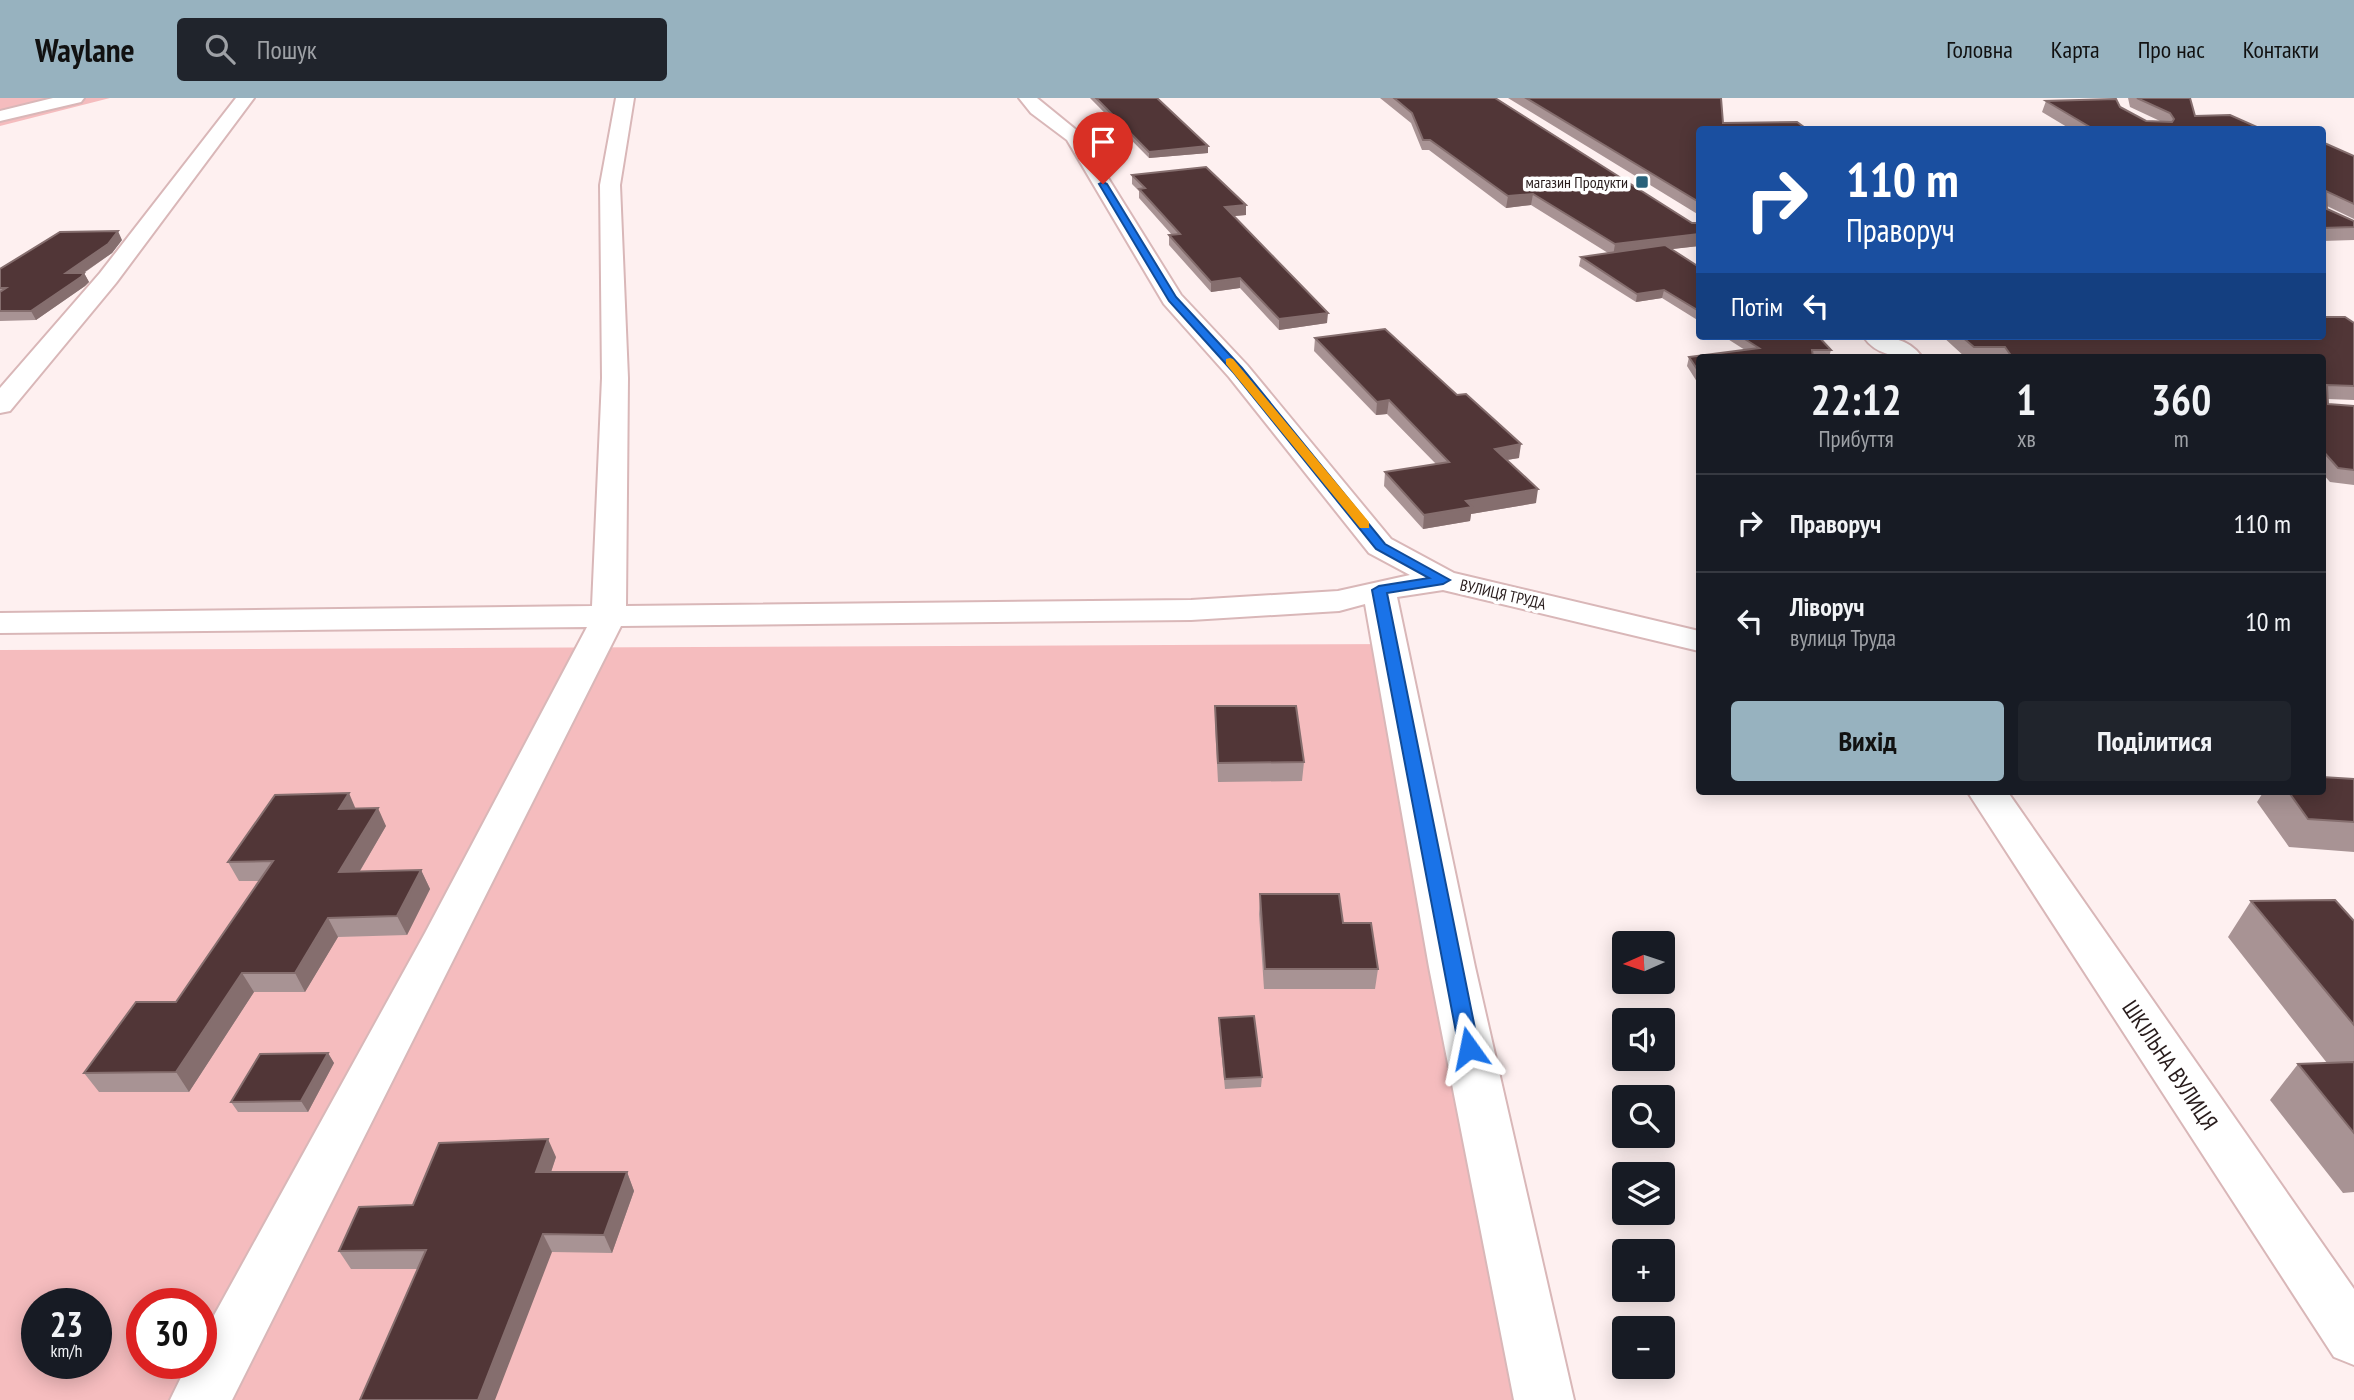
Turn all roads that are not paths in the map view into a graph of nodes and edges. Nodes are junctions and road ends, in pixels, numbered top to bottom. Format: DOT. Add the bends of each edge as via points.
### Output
graph roads {
  1 [pos="75,98"];
  2 [pos="245,98"];
  3 [pos="625,98"];
  4 [pos="1028,98"];
  5 [pos="0,116"];
  6 [pos="1881,340"];
  7 [pos="1904,354"];
  8 [pos="0,405"];
  9 [pos="1443,580"];
  10 [pos="1379,590"];
  11 [pos="609,617"];
  12 [pos="0,622"];
  13 [pos="1696,640"];
  14 [pos="1990,795"];
  15 [pos="2354,1338"];
  16 [pos="200,1400"];
  17 [pos="1544,1400"];
  1 -- 5 [label="street"];
  2 -- 8 [label="street" via="108,278"];
  3 -- 11 [label="street" via="610,185 615,378"];
  4 -- 9 [label="street, ВУЛИЦЯ ТРУДА" via="1074,137 1172,299 1238,371 1380,546"];
  6 -- 7 [label="street"];
  9 -- 10 [label="street"];
  9 -- 13 [label="street, ВУЛИЦЯ ТРУДА"];
  10 -- 11 [label="street" via="1339,601 1191,610"];
  10 -- 17 [label="street" via="1452,967"];
  11 -- 12 [label="street"];
  11 -- 16 [label="street"];
  14 -- 15 [label="street, ШКІЛЬНА ВУЛИЦЯ"];
}
